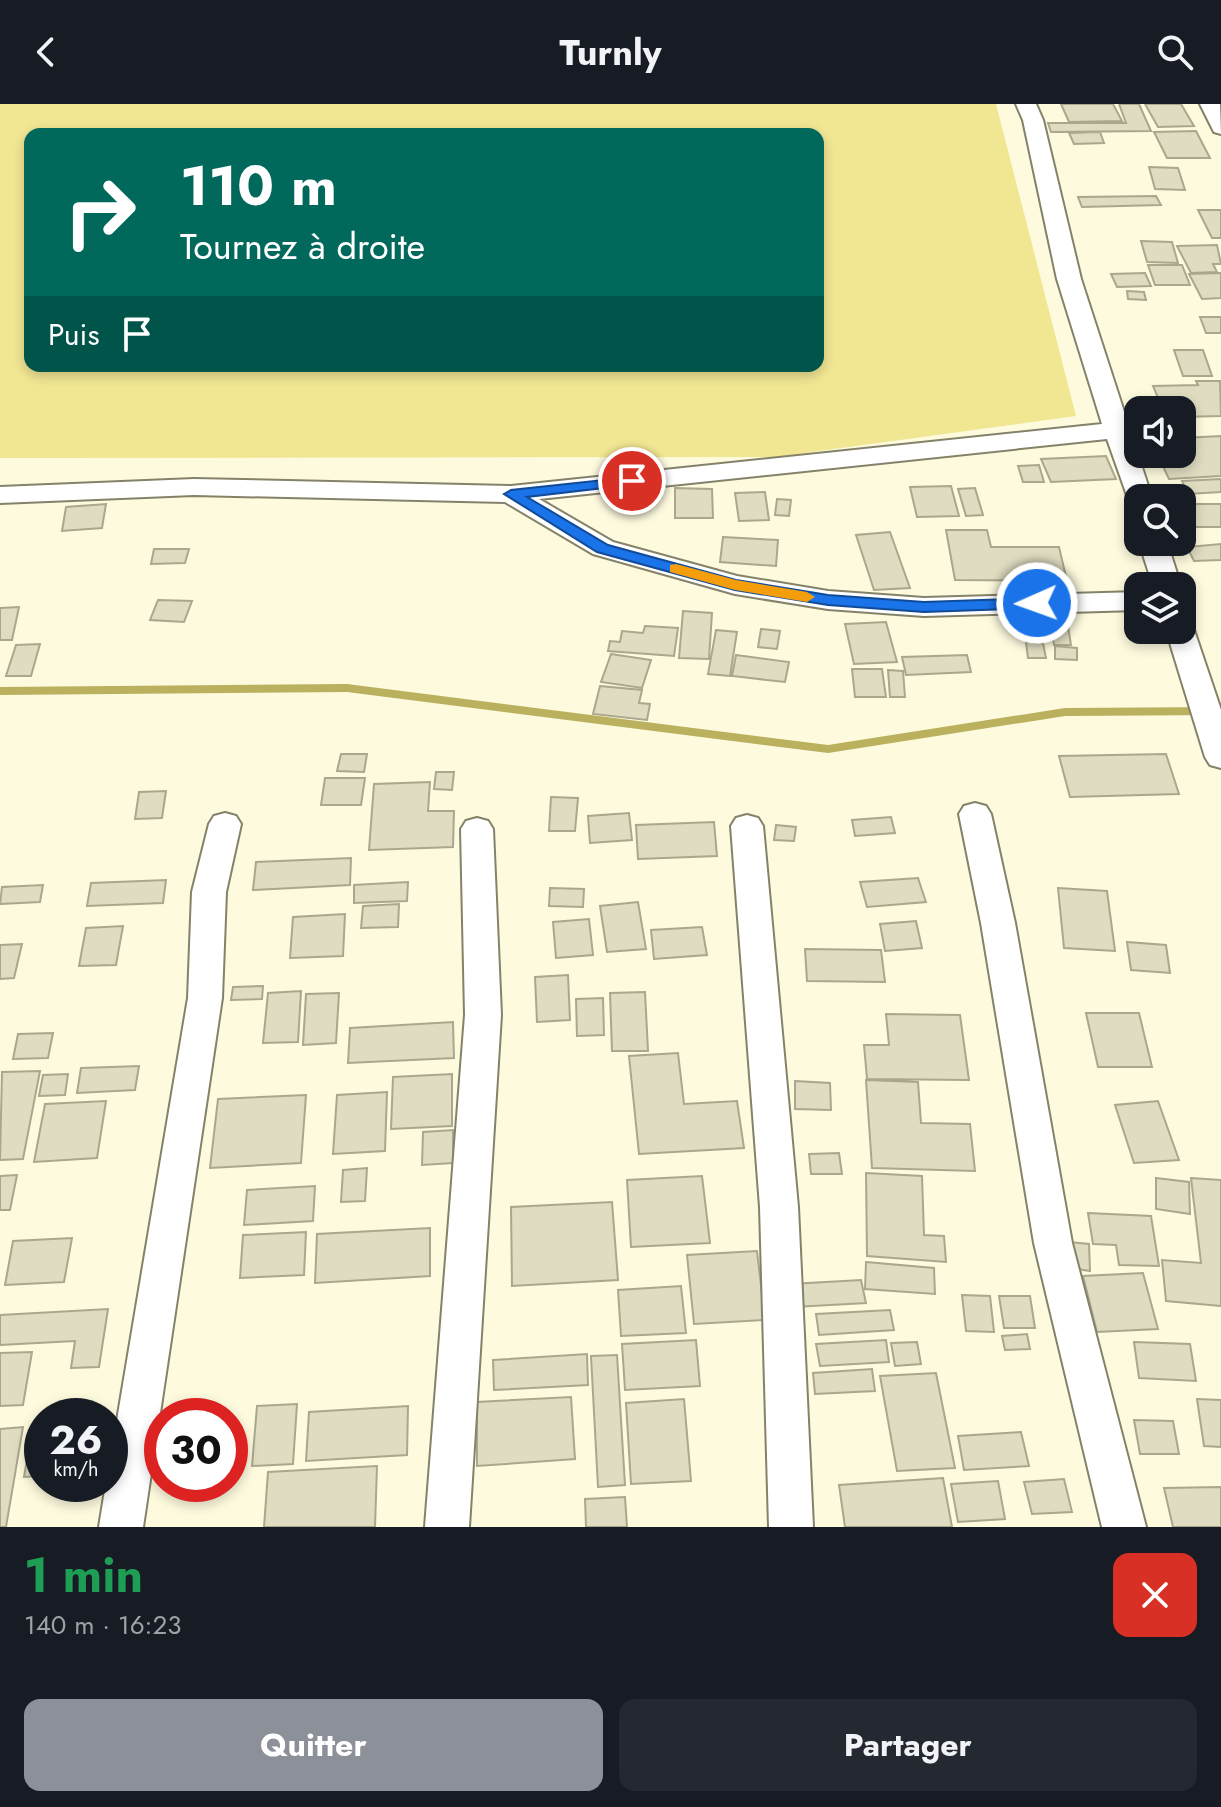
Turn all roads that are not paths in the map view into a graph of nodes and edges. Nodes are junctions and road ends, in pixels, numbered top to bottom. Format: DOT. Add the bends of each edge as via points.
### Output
graph roads {
  1 [pos="1026,104"];
  2 [pos="1210,104"];
  3 [pos="1221,128"];
  4 [pos="1117,430"];
  5 [pos="1134,484"];
  6 [pos="511,494"];
  7 [pos="0,495"];
  8 [pos="1124,601"];
  9 [pos="1185,644"];
  10 [pos="1221,757"];
  11 [pos="975,814"];
  12 [pos="225,824"];
  13 [pos="747,826"];
  14 [pos="477,829"];
  15 [pos="121,1527"];
  16 [pos="447,1527"];
  17 [pos="791,1527"];
  18 [pos="1124,1527"];
  1 -- 4 [label="street" via="1069,279"];
  2 -- 3 [label="street"];
  4 -- 5 [label="street"];
  4 -- 6 [label="street"];
  6 -- 7 [label="street" via="194,487"];
  6 -- 8 [label="street" via="603,548 735,585 828,600 924,607"];
  9 -- 10 [label="street"];
  11 -- 18 [label="street" via="1053,1243"];
  12 -- 15 [label="street" via="209,892 205,998"];
  13 -- 17 [label="street" via="779,1207"];
  14 -- 16 [label="street" via="483,1015"];
}
